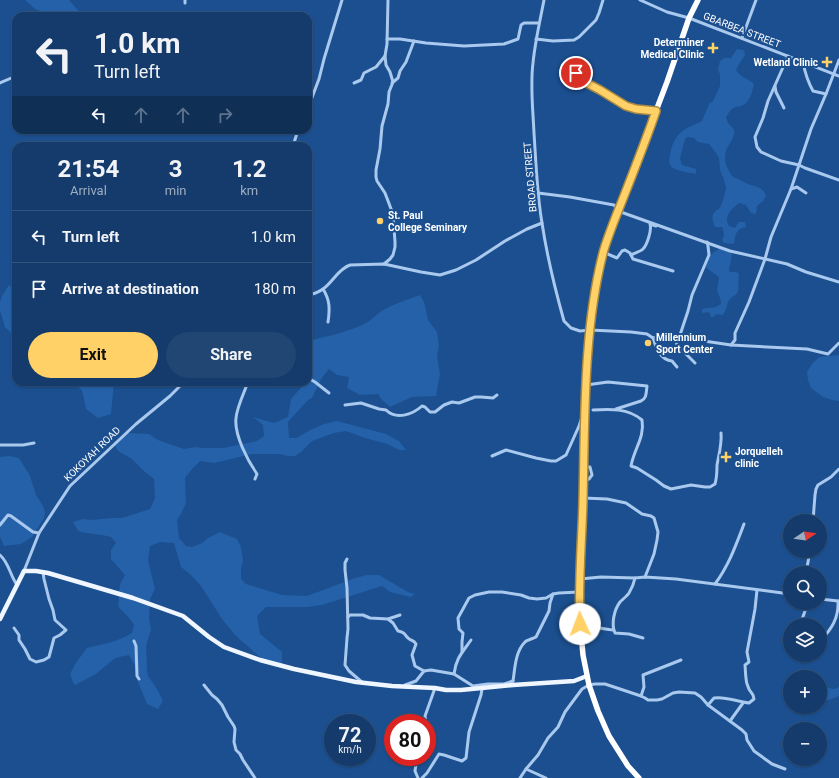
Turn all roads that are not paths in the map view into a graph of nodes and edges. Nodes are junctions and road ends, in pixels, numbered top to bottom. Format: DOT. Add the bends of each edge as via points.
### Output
graph roads {
  1 [pos="342,0"];
  2 [pos="388,0"];
  3 [pos="544,0"];
  4 [pos="603,0"];
  5 [pos="640,0"];
  6 [pos="698,0"];
  7 [pos="756,0"];
  8 [pos="645,1"];
  9 [pos="690,18"];
  10 [pos="539,22"];
  11 [pos="742,38"];
  12 [pos="536,39"];
  13 [pos="387,40"];
  14 [pos="414,41"];
  15 [pos="385,56"];
  16 [pos="788,56"];
  17 [pos="839,60"];
  18 [pos="803,62"];
  19 [pos="571,64"];
  20 [pos="834,74"];
  21 [pos="839,76"];
  22 [pos="12,78"];
  23 [pos="0,83"];
  24 [pos="354,83"];
  25 [pos="392,83"];
  26 [pos="775,86"];
  27 [pos="826,94"];
  28 [pos="312,98"];
  29 [pos="784,108"];
  30 [pos="656,111"];
  31 [pos="799,165"];
  32 [pos="839,180"];
  33 [pos="790,189"];
  34 [pos="538,193"];
  35 [pos="806,193"];
  36 [pos="618,211"];
  37 [pos="542,223"];
  38 [pos="664,228"];
  39 [pos="717,246"];
  40 [pos="603,252"];
  41 [pos="631,255"];
  42 [pos="765,259"];
  43 [pos="384,264"];
  44 [pos="673,271"];
  45 [pos="839,282"];
  46 [pos="323,289"];
  47 [pos="312,294"];
  48 [pos="328,322"];
  49 [pos="590,330"];
  50 [pos="653,338"];
  51 [pos="676,340"];
  52 [pos="839,343"];
  53 [pos="732,345"];
  54 [pos="695,363"];
  55 [pos="677,367"];
  56 [pos="312,380"];
  57 [pos="586,385"];
  58 [pos="180,386"];
  59 [pos="246,386"];
  60 [pos="329,393"];
  61 [pos="497,395"];
  62 [pos="345,405"];
  63 [pos="585,409"];
  64 [pos="614,409"];
  65 [pos="593,410"];
  66 [pos="721,433"];
  67 [pos="34,443"];
  68 [pos="0,445"];
  69 [pos="492,456"];
  70 [pos="839,469"];
  71 [pos="255,479"];
  72 [pos="583,498"];
  73 [pos="814,514"];
  74 [pos="744,524"];
  75 [pos="0,525"];
  76 [pos="39,534"];
  77 [pos="0,555"];
  78 [pos="347,559"];
  79 [pos="24,571"];
  80 [pos="44,572"];
  81 [pos="644,577"];
  82 [pos="635,578"];
  83 [pos="580,579"];
  84 [pos="715,584"];
  85 [pos="17,585"];
  86 [pos="757,590"];
  87 [pos="579,592"];
  88 [pos="783,593"];
  89 [pos="553,594"];
  90 [pos="827,600"];
  91 [pos="838,601"];
  92 [pos="400,615"];
  93 [pos="348,617"];
  94 [pos="0,619"];
  95 [pos="388,619"];
  96 [pos="580,624"];
  97 [pos="14,628"];
  98 [pos="613,630"];
  99 [pos="827,634"];
  100 [pos="643,638"];
  101 [pos="471,640"];
  102 [pos="134,641"];
  103 [pos="462,652"];
  104 [pos="681,660"];
  105 [pos="424,671"];
  106 [pos="454,674"];
  107 [pos="587,676"];
  108 [pos="139,679"];
  109 [pos="363,682"];
  110 [pos="513,683"];
  111 [pos="204,685"];
  112 [pos="589,685"];
  113 [pos="402,687"];
  114 [pos="435,688"];
  115 [pos="482,689"];
  116 [pos="641,696"];
  117 [pos="743,702"];
  118 [pos="708,705"];
  119 [pos="426,714"];
  120 [pos="730,721"];
  121 [pos="416,766"];
  122 [pos="526,769"];
  123 [pos="785,770"];
  124 [pos="255,778"];
  125 [pos="418,778"];
  126 [pos="422,778"];
  127 [pos="520,778"];
  128 [pos="546,778"];
  129 [pos="639,778"];
  1 -- 28 [label="street" via="320,79"];
  2 -- 13 [label="street"];
  3 -- 10 [label="street, BROAD STREET"];
  4 -- 12 [label="street" via="596,20 574,40"];
  5 -- 8 [label="street, GBARBEA STREET"];
  6 -- 9 [label="highway"];
  7 -- 11 [label="street"];
  8 -- 9 [label="street, GBARBEA STREET" via="667,12"];
  9 -- 11 [label="street, GBARBEA STREET"];
  9 -- 30 [label="highway"];
  10 -- 12 [label="street, BROAD STREET"];
  10 -- 14 [label="street" via="521,24 518,39 504,44 464,46"];
  11 -- 16 [label="street, GBARBEA STREET"];
  12 -- 34 [label="street, BROAD STREET" via="532,84"];
  13 -- 14 [label="street"];
  13 -- 15 [label="street"];
  14 -- 25 [label="street" via="398,78"];
  15 -- 24 [label="street" via="376,67 364,73 361,80"];
  15 -- 25 [label="street"];
  16 -- 18 [label="street, GBARBEA STREET"];
  16 -- 26 [label="street"];
  17 -- 20 [label="street"];
  18 -- 20 [label="street, GBARBEA STREET"];
  18 -- 27 [label="street" via="812,92"];
  19 -- 30 [label="street" via="578,78 626,106"];
  20 -- 21 [label="street, GBARBEA STREET"];
  20 -- 27 [label="street"];
  22 -- 23 [label="street"];
  25 -- 43 [label="street" via="388,92 376,170 376,176 393,214 394,225 393,255"];
  26 -- 29 [label="street"];
  26 -- 31 [label="street" via="755,137 757,147 761,152 781,161"];
  27 -- 31 [label="street"];
  30 -- 36 [label="highway"];
  31 -- 32 [label="street"];
  31 -- 33 [label="street"];
  33 -- 35 [label="street" via="797,187"];
  33 -- 42 [label="street"];
  34 -- 36 [label="street" via="614,205"];
  34 -- 37 [label="street, BROAD STREET"];
  36 -- 38 [label="street"];
  36 -- 40 [label="highway"];
  37 -- 43 [label="street" via="505,241 476,260 440,275"];
  37 -- 49 [label="street, BROAD STREET" via="564,321 571,328 580,331"];
  38 -- 39 [label="street"];
  38 -- 41 [label="street" via="650,224 651,229 645,246"];
  39 -- 42 [label="street"];
  39 -- 51 [label="street" via="707,242 709,255"];
  40 -- 41 [label="street" via="617,258 624,250"];
  40 -- 49 [label="highway"];
  41 -- 44 [label="street" via="633,259"];
  42 -- 45 [label="street"];
  42 -- 53 [label="street"];
  43 -- 46 [label="street" via="345,267"];
  46 -- 47 [label="street"];
  46 -- 48 [label="street" via="329,299"];
  49 -- 50 [label="street, BROAD STREET" via="647,334"];
  49 -- 57 [label="highway"];
  50 -- 51 [label="street, BROAD STREET" via="662,336"];
  50 -- 55 [label="street" via="658,352"];
  51 -- 53 [label="street, BROAD STREET"];
  51 -- 54 [label="street" via="677,345"];
  52 -- 53 [label="street, BROAD STREET" via="828,354 807,349"];
  56 -- 60 [label="street"];
  57 -- 63 [label="highway"];
  57 -- 64 [label="street" via="608,382 647,386 644,399"];
  58 -- 76 [label="street, KOKOYAH ROAD" via="70,486"];
  59 -- 71 [label="street" via="236,419 237,433 257,474"];
  61 -- 62 [label="street" via="493,398 481,397 459,403 452,402 435,412 430,412 422,406 413,413 398,416 361,403"];
  63 -- 69 [label="street" via="569,450 561,458 551,461 506,450"];
  63 -- 72 [label="highway"];
  64 -- 65 [label="street"];
  64 -- 66 [label="street" via="630,413 642,420 643,431 631,466 671,489 691,485 710,487 715,484"];
  67 -- 68 [label="street"];
  70 -- 73 [label="street" via="818,485"];
  72 -- 81 [label="street" via="626,503 642,514 654,518 658,532 657,540"];
  72 -- 83 [label="highway"];
  74 -- 84 [label="street" via="723,573"];
  75 -- 76 [label="street" via="8,515"];
  76 -- 79 [label="street, KOKOYAH ROAD"];
  77 -- 85 [label="street" via="8,564"];
  78 -- 93 [label="street" via="344,570"];
  79 -- 80 [label="main road"];
  79 -- 85 [label="main road, KOKOYAH ROAD"];
  80 -- 97 [label="street" via="55,620 66,630 54,638 49,657 36,662 30,659"];
  80 -- 109 [label="main road" via="133,598 183,616 224,647 260,660"];
  81 -- 82 [label="street"];
  81 -- 84 [label="street" via="676,578"];
  82 -- 83 [label="street"];
  82 -- 98 [label="street" via="628,594 619,603 615,612"];
  83 -- 87 [label="highway"];
  84 -- 86 [label="street"];
  85 -- 94 [label="main road, KOKOYAH ROAD"];
  86 -- 88 [label="street"];
  86 -- 117 [label="street" via="747,652 749,662 745,665 746,679 754,699 749,703"];
  87 -- 89 [label="street"];
  87 -- 96 [label="highway"];
  89 -- 103 [label="street" via="537,599 489,592 469,598 458,618 459,629 463,633"];
  89 -- 110 [label="street" via="549,611 536,637 526,641 520,650"];
  90 -- 91 [label="street"];
  91 -- 99 [label="street" via="836,619"];
  92 -- 95 [label="street"];
  93 -- 95 [label="street" via="364,614 370,618"];
  93 -- 109 [label="street" via="345,665"];
  95 -- 105 [label="street" via="398,631 404,632 414,641 416,644 412,655 415,666"];
  96 -- 98 [label="street"];
  96 -- 107 [label="highway"];
  98 -- 100 [label="street" via="615,633"];
  101 -- 103 [label="street"];
  102 -- 108 [label="street"];
  103 -- 106 [label="street"];
  104 -- 116 [label="street" via="643,675 644,687"];
  105 -- 106 [label="street"];
  105 -- 113 [label="street" via="416,680"];
  106 -- 110 [label="street" via="473,686"];
  107 -- 110 [label="main road" via="574,681"];
  107 -- 112 [label="highway"];
  109 -- 113 [label="main road"];
  110 -- 115 [label="main road"];
  111 -- 124 [label="street" via="222,705 234,726 236,750"];
  112 -- 116 [label="street" via="605,684"];
  112 -- 122 [label="street" via="575,698 558,727"];
  112 -- 129 [label="highway" via="609,736"];
  113 -- 114 [label="main road"];
  114 -- 115 [label="main road"];
  114 -- 119 [label="street"];
  115 -- 126 [label="street" via="469,732 466,758 462,761 439,754"];
  116 -- 118 [label="street" via="648,700 657,700 673,693 695,693"];
  117 -- 118 [label="street" via="719,697 714,698"];
  117 -- 120 [label="street"];
  118 -- 120 [label="street"];
  120 -- 123 [label="street" via="746,734 754,751"];
  121 -- 125 [label="street"];
  122 -- 127 [label="street"];
  122 -- 128 [label="street"];
}
